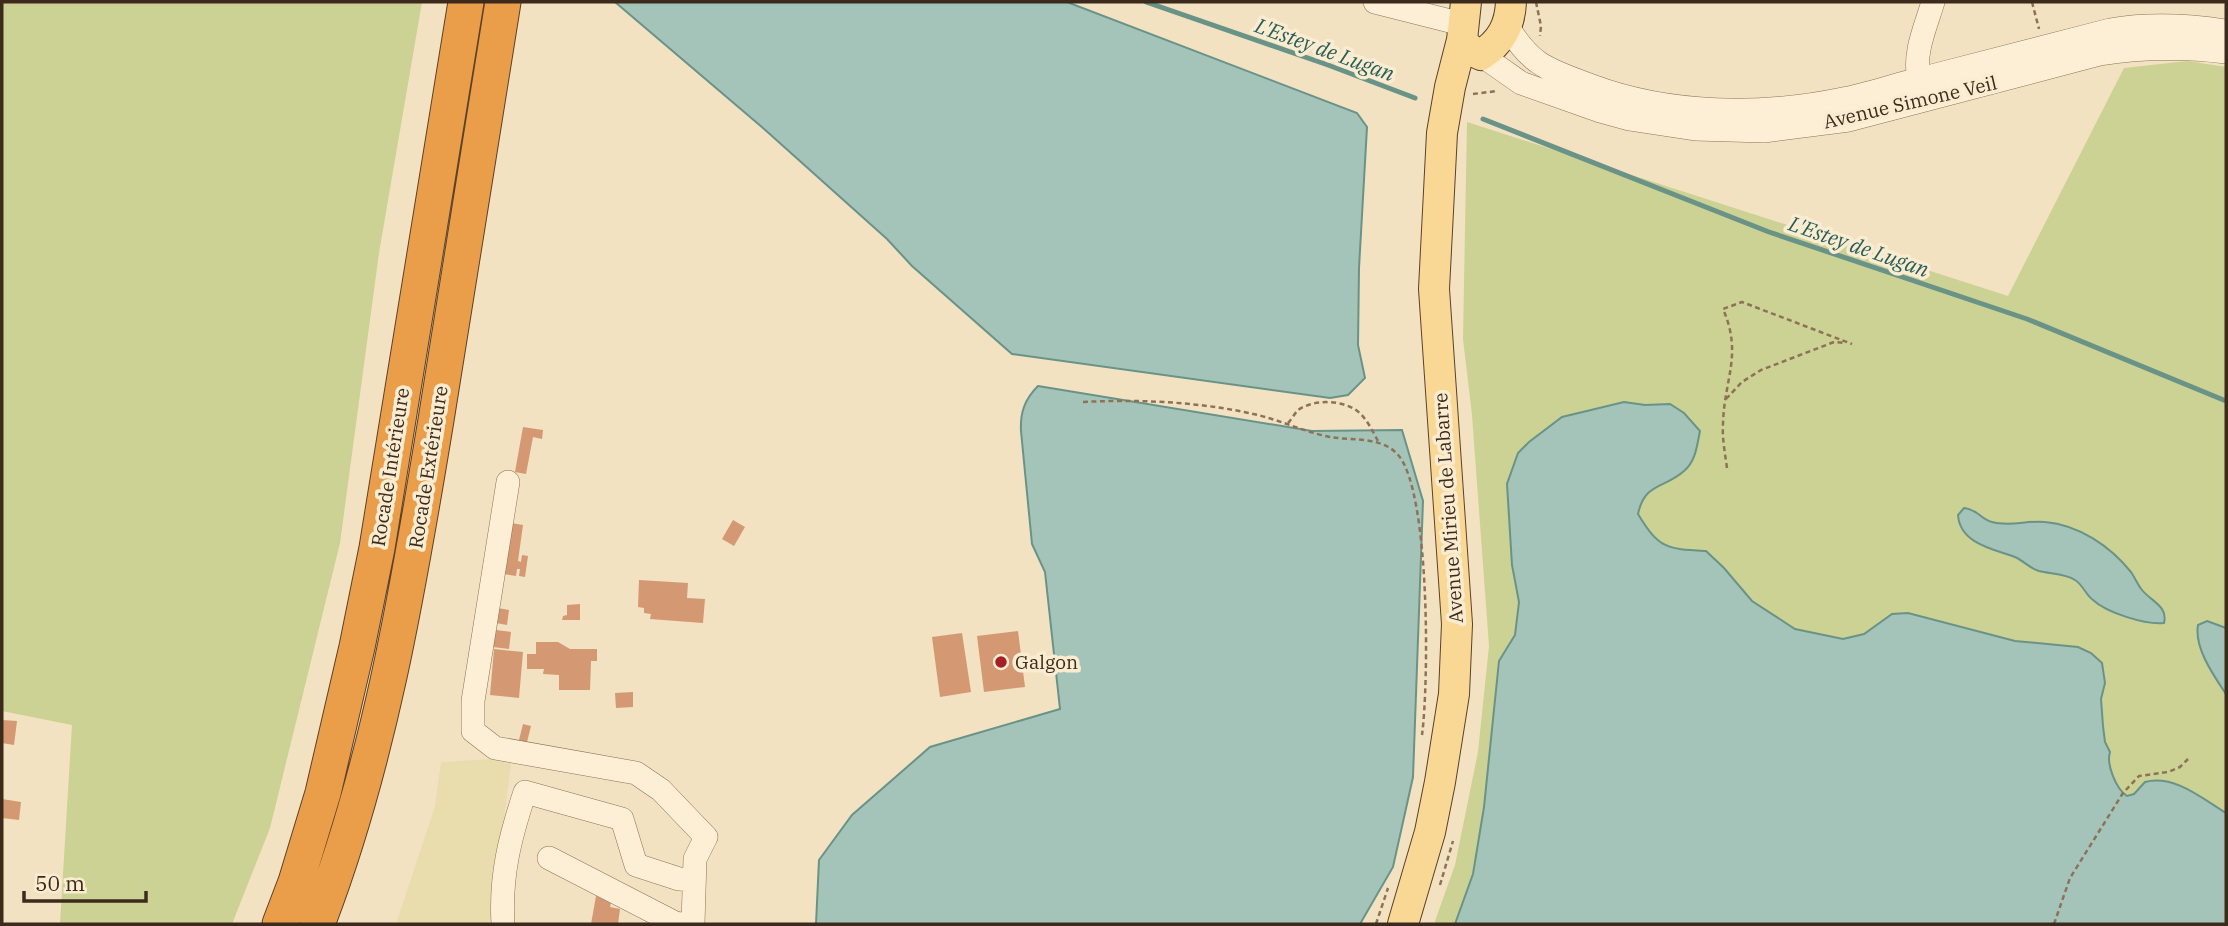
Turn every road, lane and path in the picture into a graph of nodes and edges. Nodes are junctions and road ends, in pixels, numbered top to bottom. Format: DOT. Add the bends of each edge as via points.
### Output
graph roads {
  1 [pos="466,2"];
  2 [pos="503,2"];
  3 [pos="1375,2"];
  4 [pos="1933,2"];
  5 [pos="2032,2"];
  6 [pos="1510,15"];
  7 [pos="1468,30"];
  8 [pos="2226,31"];
  9 [pos="2040,34"];
  10 [pos="2226,52"];
  11 [pos="1979,76"];
  12 [pos="1919,79"];
  13 [pos="1721,120"];
  14 [pos="1726,399"];
  15 [pos="1083,402"];
  16 [pos="1288,424"];
  17 [pos="1378,441"];
  18 [pos="1727,468"];
  19 [pos="508,481"];
  20 [pos="1421,744"];
  21 [pos="2188,759"];
  22 [pos="549,858"];
  23 [pos="694,880"];
  24 [pos="1389,884"];
  25 [pos="280,924"];
  26 [pos="317,924"];
  27 [pos="503,924"];
  28 [pos="693,924"];
  29 [pos="1376,924"];
  30 [pos="1403,924"];
  31 [pos="2054,924"];
  1 -- 25 [label="highway, Rocade Intérieure" via="375,561 323,793"];
  2 -- 26 [label="highway, Rocade Extérieure" via="412,561 357,808"];
  3 -- 7 [label="street"];
  4 -- 12 [label="street" via="1919,50"];
  5 -- 9 [label="path"];
  6 -- 7 [label="main road" via="1494,46"];
  6 -- 13 [label="street, Avenue Simone Veil" via="1524,52 1548,70 1604,90"];
  7 -- 13 [label="street, Avenue Simone Veil" via="1521,83 1600,111 1662,125"];
  7 -- 30 [label="main road, Avenue Mirieu de Labarre" via="1449,91 1442,134 1434,289 1457,624 1454,694 1430,832"];
  8 -- 11 [label="street, Avenue Simone Veil" via="2129,26"];
  10 -- 11 [label="street, Avenue Simone Veil" via="2133,49"];
  11 -- 12 [label="street, Avenue Simone Veil"];
  11 -- 13 [label="street, Avenue Simone Veil" via="1849,120 1764,131"];
  12 -- 13 [label="street, Avenue Simone Veil" via="1844,99"];
  14 -- 14 [label="path" via="1732,334 1723,309 1742,302 1852,344 1834,342 1782,361 1742,382"];
  14 -- 18 [label="path"];
  15 -- 16 [label="path" via="1189,404"];
  16 -- 17 [label="path" via="1326,436"];
  16 -- 17 [label="path" via="1298,410 1340,402 1357,411"];
  17 -- 20 [label="path" via="1399,455 1413,483 1425,619"];
  19 -- 23 [label="street" via="473,701 473,731 495,748 636,773 661,790 706,837 695,859"];
  21 -- 31 [label="path" via="2168,772 2138,776 2123,793 2070,878"];
  22 -- 28 [label="street" via="677,924"];
  23 -- 27 [label="street" via="636,865 622,819 525,792 508,843"];
  23 -- 28 [label="street"];
  24 -- 29 [label="path"];
}
